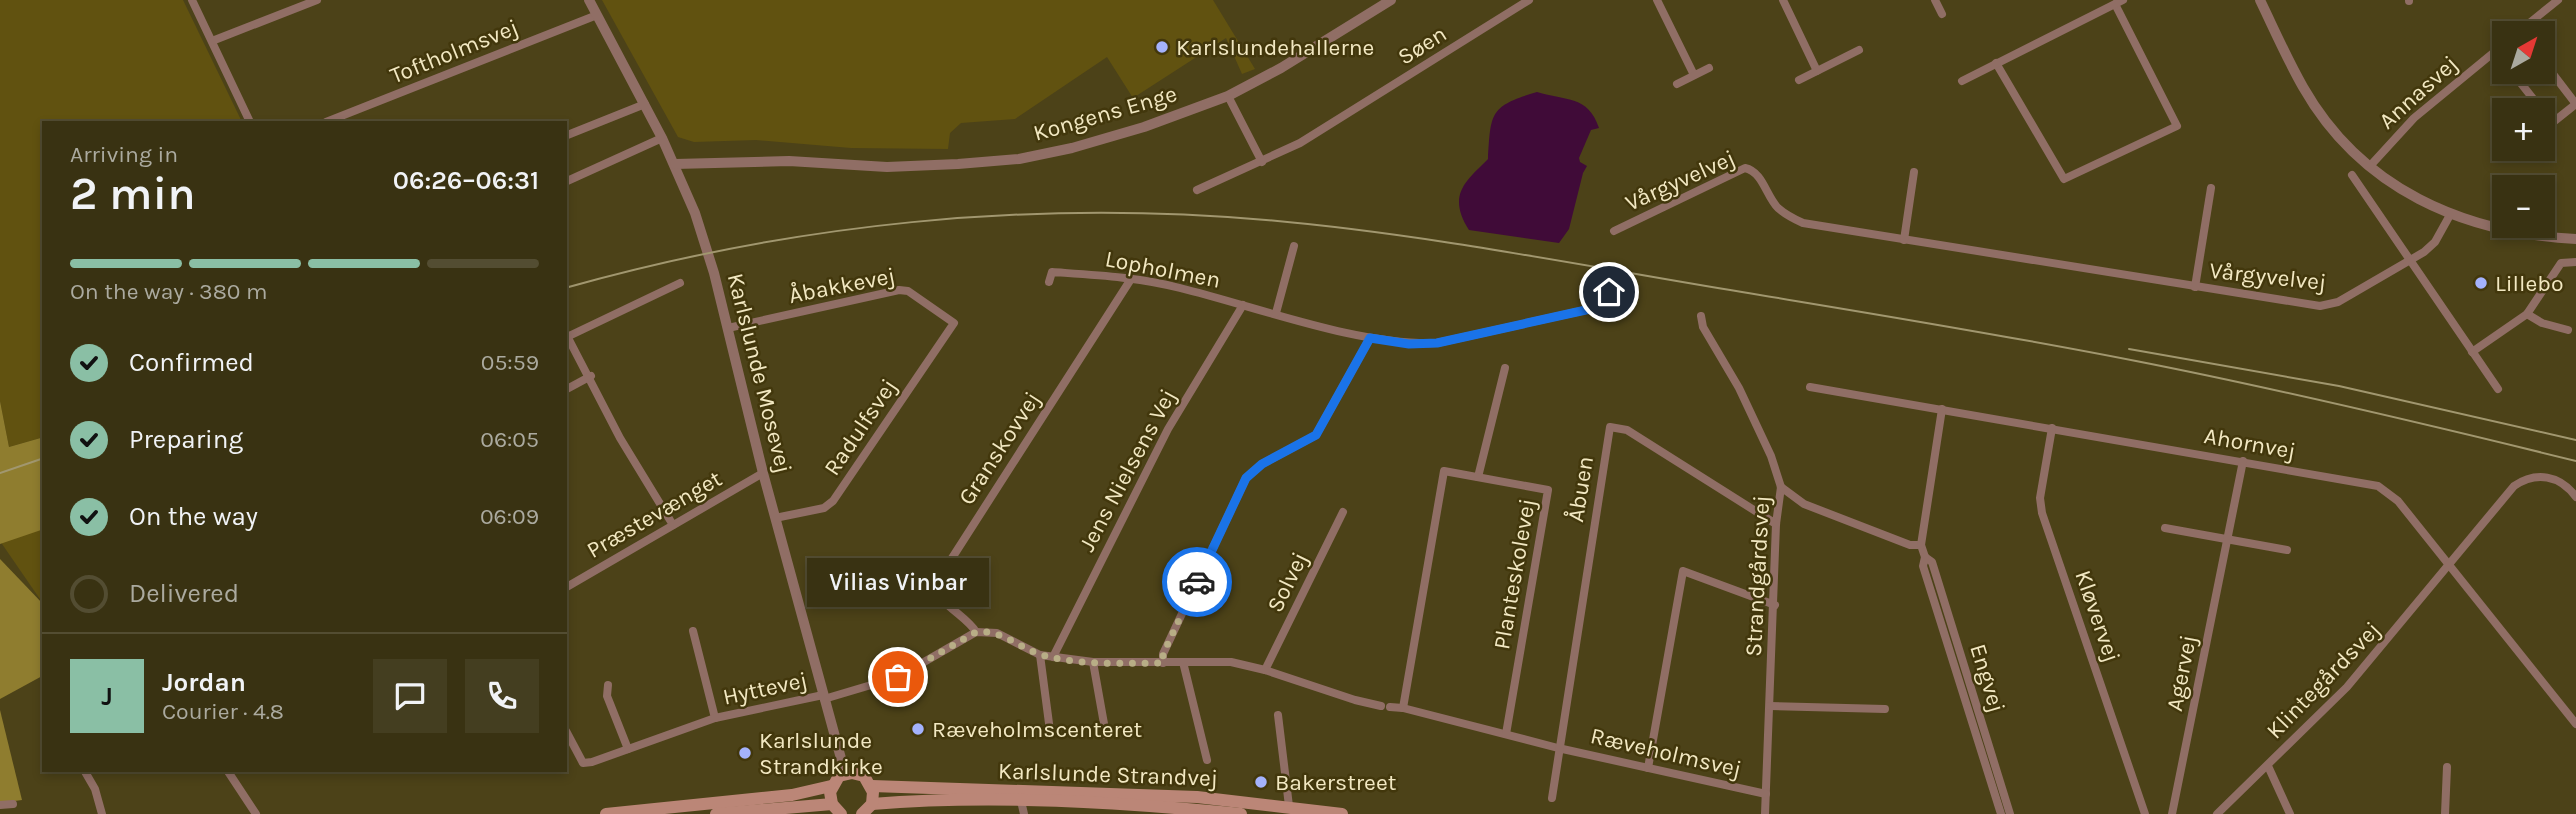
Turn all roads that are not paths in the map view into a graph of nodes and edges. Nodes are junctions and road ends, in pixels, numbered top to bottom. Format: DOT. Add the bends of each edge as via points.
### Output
graph roads {
  1 [pos="192,0"];
  2 [pos="317,0"];
  3 [pos="589,0"];
  4 [pos="1391,0"];
  5 [pos="1529,0"];
  6 [pos="1657,0"];
  7 [pos="1783,0"];
  8 [pos="1935,0"];
  9 [pos="2260,0"];
  10 [pos="2558,0"];
  11 [pos="2119,2"];
  12 [pos="1942,14"];
  13 [pos="597,15"];
  14 [pos="2534,21"];
  15 [pos="212,41"];
  16 [pos="1859,50"];
  17 [pos="2492,54"];
  18 [pos="1996,63"];
  19 [pos="1709,68"];
  20 [pos="1818,71"];
  21 [pos="1694,75"];
  22 [pos="2555,77"];
  23 [pos="1798,80"];
  24 [pos="1962,81"];
  25 [pos="1677,84"];
  26 [pos="2521,84"];
  27 [pos="1228,96"];
  28 [pos="2532,98"];
  29 [pos="645,104"];
  30 [pos="2576,104"];
  31 [pos="250,121"];
  32 [pos="329,121"];
  33 [pos="2555,121"];
  34 [pos="567,135"];
  35 [pos="662,138"];
  36 [pos="1262,162"];
  37 [pos="675,164"];
  38 [pos="2370,166"];
  39 [pos="1914,172"];
  40 [pos="2352,174"];
  41 [pos="567,181"];
  42 [pos="2211,188"];
  43 [pos="1197,190"];
  44 [pos="2450,215"];
  45 [pos="1614,231"];
  46 [pos="2576,239"];
  47 [pos="1904,240"];
  48 [pos="1294,246"];
  49 [pos="2410,262"];
  50 [pos="2576,262"];
  51 [pos="1131,279"];
  52 [pos="1049,282"];
  53 [pos="680,283"];
  54 [pos="2195,287"];
  55 [pos="1609,292"];
  56 [pos="1244,305"];
  57 [pos="1276,313"];
  58 [pos="2527,314"];
  59 [pos="1701,316"];
  60 [pos="954,323"];
  61 [pos="727,328"];
  62 [pos="2572,331"];
  63 [pos="567,333"];
  64 [pos="1370,338"];
  65 [pos="2472,352"];
  66 [pos="1505,369"];
  67 [pos="591,376"];
  68 [pos="1810,387"];
  69 [pos="567,389"];
  70 [pos="2498,389"];
  71 [pos="1942,409"];
  72 [pos="2052,428"];
  73 [pos="2243,461"];
  74 [pos="763,473"];
  75 [pos="1478,477"];
  76 [pos="1781,487"];
  77 [pos="2576,497"];
  78 [pos="1343,512"];
  79 [pos="775,518"];
  80 [pos="1776,524"];
  81 [pos="673,525"];
  82 [pos="2165,528"];
  83 [pos="2227,540"];
  84 [pos="1921,545"];
  85 [pos="2287,550"];
  86 [pos="1925,557"];
  87 [pos="2450,566"];
  88 [pos="567,587"];
  89 [pos="1775,606"];
  90 [pos="693,631"];
  91 [pos="976,632"];
  92 [pos="1040,654"];
  93 [pos="1053,657"];
  94 [pos="1183,662"];
  95 [pos="1093,663"];
  96 [pos="1163,663"];
  97 [pos="1265,670"];
  98 [pos="608,685"];
  99 [pos="824,697"];
  100 [pos="1770,706"];
  101 [pos="1404,708"];
  102 [pos="1885,709"];
  103 [pos="1278,715"];
  104 [pos="715,718"];
  105 [pos="2576,724"];
  106 [pos="1050,731"];
  107 [pos="567,733"];
  108 [pos="1506,734"];
  109 [pos="1106,735"];
  110 [pos="1559,748"];
  111 [pos="628,749"];
  112 [pos="1207,760"];
  113 [pos="2268,765"];
  114 [pos="2447,767"];
  115 [pos="1648,768"];
  116 [pos="85,772"];
  117 [pos="228,772"];
  118 [pos="845,773"];
  119 [pos="831,786"];
  120 [pos="872,786"];
  121 [pos="1766,794"];
  122 [pos="1552,798"];
  123 [pos="13,804"];
  124 [pos="832,804"];
  125 [pos="872,804"];
  126 [pos="0,805"];
  127 [pos="1289,806"];
  128 [pos="1022,808"];
  129 [pos="1114,809"];
  130 [pos="1199,812"];
  131 [pos="102,814"];
  132 [pos="256,814"];
  133 [pos="606,814"];
  134 [pos="716,814"];
  135 [pos="841,814"];
  136 [pos="862,814"];
  137 [pos="1241,814"];
  138 [pos="1342,814"];
  139 [pos="1765,814"];
  140 [pos="2001,814"];
  141 [pos="2010,814"];
  142 [pos="2145,814"];
  143 [pos="2172,814"];
  144 [pos="2217,814"];
  145 [pos="2290,814"];
  146 [pos="2445,814"];
  1 -- 15 [label="street"];
  2 -- 15 [label="street"];
  3 -- 13 [label="street, Karlslunde Mosevej"];
  4 -- 27 [label="street, Kongens Enge"];
  5 -- 36 [label="street, Søen" via="1341,119"];
  6 -- 21 [label="street"];
  7 -- 20 [label="street"];
  8 -- 12 [label="street"];
  9 -- 38 [label="street" via="2313,103"];
  10 -- 14 [label="street"];
  11 -- 18 [label="street"];
  11 -- 18 [label="street" via="2177,126 2064,179"];
  13 -- 29 [label="street, Karlslunde Mosevej"];
  13 -- 32 [label="street, Toftholmsvej"];
  15 -- 31 [label="street"];
  16 -- 20 [label="street"];
  17 -- 38 [label="street, Annasvej" via="2414,118"];
  18 -- 24 [label="street"];
  19 -- 21 [label="street"];
  20 -- 23 [label="street"];
  21 -- 25 [label="street"];
  22 -- 30 [label="street"];
  26 -- 28 [label="street"];
  27 -- 36 [label="street"];
  27 -- 37 [label="street, Kongens Enge" via="1132,131 1019,159 887,167 789,160"];
  29 -- 34 [label="street"];
  29 -- 35 [label="street, Karlslunde Mosevej"];
  30 -- 33 [label="street"];
  35 -- 37 [label="street, Karlslunde Mosevej"];
  35 -- 41 [label="street"];
  36 -- 43 [label="street, Søen"];
  37 -- 61 [label="street, Karlslunde Mosevej" via="707,250"];
  38 -- 44 [label="street" via="2423,203"];
  39 -- 47 [label="street"];
  40 -- 49 [label="street"];
  42 -- 54 [label="street, Vårgyvelvej"];
  44 -- 46 [label="street" via="2531,237"];
  44 -- 49 [label="street, Vårgyvelvej" via="2434,242"];
  45 -- 47 [label="street, Vårgyvelvej" via="1745,168 1756,173 1776,206 1795,220"];
  47 -- 54 [label="street, Vårgyvelvej"];
  48 -- 57 [label="street"];
  49 -- 54 [label="street, Vårgyvelvej" via="2338,302 2320,306"];
  49 -- 65 [label="street"];
  50 -- 58 [label="street" via="2561,263"];
  51 -- 52 [label="street, Lopholmen" via="1052,272"];
  51 -- 56 [label="street, Lopholmen"];
  51 -- 91 [label="street, Granskovvej" via="936,583 940,598 969,619"];
  53 -- 63 [label="street"];
  55 -- 64 [label="street, Lopholmen" via="1613,304 1437,343"];
  56 -- 57 [label="street, Lopholmen"];
  56 -- 93 [label="street, Jens Nielsens Vej" via="1168,429"];
  57 -- 64 [label="street, Lopholmen"];
  58 -- 62 [label="street"];
  58 -- 65 [label="street"];
  59 -- 76 [label="street, Strandgårdsvej" via="1756,422"];
  60 -- 61 [label="street, Åbakkevej" via="908,291 899,290"];
  60 -- 79 [label="street, Radulfsvej" via="833,501 824,508"];
  61 -- 74 [label="street, Karlslunde Mosevej"];
  63 -- 67 [label="street"];
  64 -- 96 [label="street" via="1316,435 1262,464 1246,478 1163,654"];
  65 -- 70 [label="street"];
  66 -- 75 [label="street"];
  67 -- 69 [label="street"];
  67 -- 81 [label="street" via="620,438"];
  68 -- 71 [label="street, Ahornvej"];
  71 -- 72 [label="street, Ahornvej"];
  71 -- 84 [label="street"];
  72 -- 73 [label="street, Ahornvej"];
  72 -- 142 [label="street, Kløvervej" via="2040,498 2042,513"];
  73 -- 83 [label="street, Agervej"];
  73 -- 87 [label="street, Ahornvej" via="2378,486 2398,501"];
  74 -- 79 [label="street, Karlslunde Mosevej"];
  74 -- 81 [label="street, Præstevænget"];
  75 -- 101 [label="street, Planteskolevej" via="1444,471"];
  75 -- 108 [label="street, Planteskolevej" via="1548,490"];
  76 -- 80 [label="street, Strandgårdsvej"];
  76 -- 84 [label="street" via="1804,504 1910,545"];
  77 -- 87 [label="street, Klintegårdsvej" via="2560,482 2546,477 2523,480"];
  78 -- 97 [label="street, Solvej"];
  79 -- 99 [label="street, Karlslunde Mosevej"];
  80 -- 89 [label="street, Strandgårdsvej"];
  80 -- 110 [label="street, Åbuen" via="1627,430 1610,427"];
  81 -- 88 [label="street, Præstevænget"];
  82 -- 83 [label="street"];
  83 -- 85 [label="street"];
  83 -- 143 [label="street, Agervej"];
  84 -- 86 [label="street, Engvej"];
  86 -- 140 [label="street, Engvej" via="1923,566"];
  86 -- 141 [label="street, Engvej" via="1932,562"];
  87 -- 105 [label="street, Ahornvej"];
  87 -- 113 [label="street, Klintegårdsvej" via="2347,687"];
  89 -- 100 [label="street, Strandgårdsvej"];
  89 -- 115 [label="street" via="1684,571"];
  90 -- 104 [label="street, Hyttevej"];
  91 -- 92 [label="street, Ræveholmsvej" via="997,634"];
  91 -- 99 [label="street" via="898,677"];
  92 -- 93 [label="street, Ræveholmsvej"];
  92 -- 106 [label="street"];
  93 -- 95 [label="street, Ræveholmsvej"];
  94 -- 96 [label="street, Ræveholmsvej"];
  94 -- 97 [label="street, Ræveholmsvej" via="1231,662"];
  94 -- 112 [label="street"];
  95 -- 96 [label="street, Ræveholmsvej"];
  95 -- 109 [label="street"];
  97 -- 101 [label="street, Ræveholmsvej" via="1355,700"];
  98 -- 111 [label="street" via="607,695"];
  99 -- 104 [label="street, Hyttevej"];
  99 -- 118 [label="street, Karlslunde Mosevej"];
  100 -- 102 [label="street"];
  100 -- 121 [label="street, Strandgårdsvej"];
  101 -- 108 [label="street, Ræveholmsvej"];
  103 -- 127 [label="street"];
  104 -- 111 [label="street, Hyttevej"];
  107 -- 111 [label="street, Hyttevej" via="583,763"];
  108 -- 110 [label="street, Ræveholmsvej"];
  110 -- 115 [label="street, Ræveholmsvej"];
  110 -- 122 [label="street, Ræveholmsvej"];
  113 -- 144 [label="street, Klintegårdsvej"];
  113 -- 145 [label="street"];
  114 -- 146 [label="street"];
  115 -- 121 [label="street, Ræveholmsvej"];
  116 -- 131 [label="street"];
  117 -- 132 [label="street"];
  118 -- 119 [label="main road"];
  118 -- 120 [label="main road" via="864,776"];
  119 -- 124 [label="main road"];
  119 -- 133 [label="main road"];
  120 -- 125 [label="main road"];
  120 -- 127 [label="main road, Karlslunde Strandvej" via="1109,792"];
  121 -- 139 [label="street, Strandgårdsvej"];
  123 -- 126 [label="street"];
  124 -- 134 [label="main road"];
  124 -- 135 [label="main road"];
  125 -- 128 [label="main road, Karlslunde Strandvej"];
  125 -- 136 [label="main road"];
  127 -- 138 [label="main road, Karlslunde Strandvej"];
  128 -- 129 [label="main road, Karlslunde Strandvej"];
  129 -- 130 [label="main road, Karlslunde Strandvej"];
  130 -- 137 [label="main road, Karlslunde Strandvej"];
}
